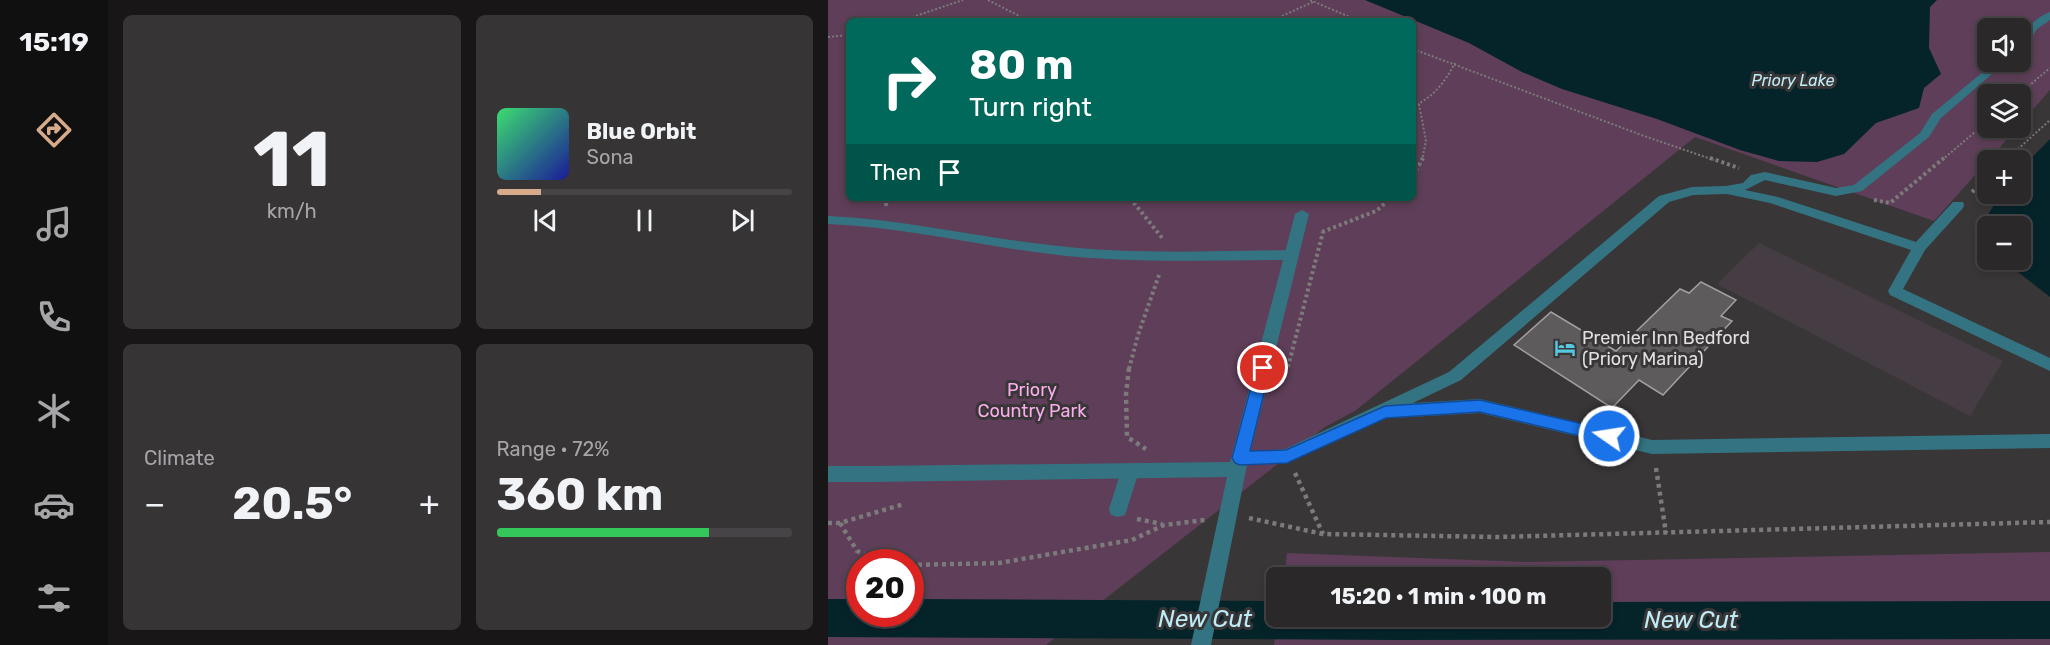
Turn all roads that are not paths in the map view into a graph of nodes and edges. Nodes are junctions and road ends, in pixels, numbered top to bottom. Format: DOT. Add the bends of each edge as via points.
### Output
graph roads {
  1 [pos="2050,15"];
  2 [pos="2031,31"];
  3 [pos="1989,72"];
  4 [pos="1727,190"];
  5 [pos="1958,205"];
  6 [pos="1302,214"];
  7 [pos="828,220"];
  8 [pos="1918,248"];
  9 [pos="1292,249"];
  10 [pos="2050,365"];
  11 [pos="1385,412"];
  12 [pos="2050,441"];
  13 [pos="1239,464"];
  14 [pos="1130,471"];
  15 [pos="828,474"];
  16 [pos="1118,509"];
  17 [pos="1201,645"];
  1 -- 2 [label="street"];
  3 -- 4 [label="street" via="1936,116 1925,135 1858,188 1836,192 1765,176 1755,178 1747,186"];
  4 -- 8 [label="street" via="1773,200"];
  4 -- 11 [label="street" via="1692,191 1664,200 1455,376"];
  5 -- 8 [label="street"];
  6 -- 9 [label="street"];
  7 -- 9 [label="street" via="875,222 1051,250 1166,256"];
  8 -- 10 [label="street" via="1895,291"];
  9 -- 13 [label="street"];
  11 -- 12 [label="street" via="1480,406 1652,447"];
  11 -- 13 [label="street" via="1287,456"];
  13 -- 14 [label="street"];
  13 -- 17 [label="street"];
  14 -- 15 [label="street"];
  14 -- 16 [label="street"];
}
